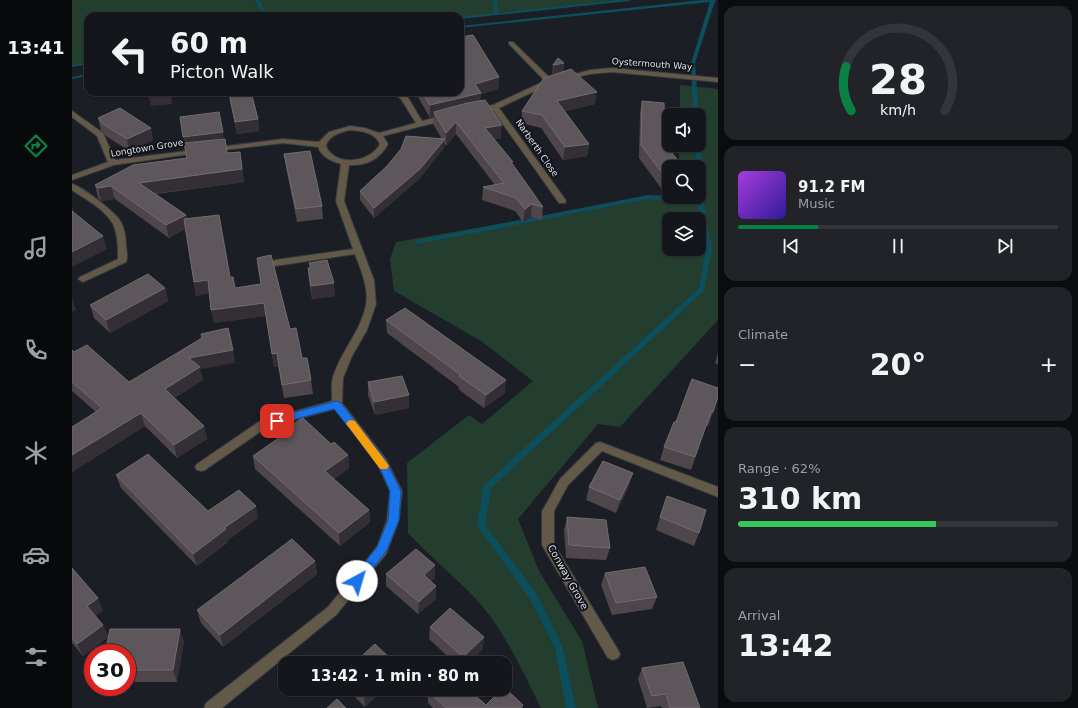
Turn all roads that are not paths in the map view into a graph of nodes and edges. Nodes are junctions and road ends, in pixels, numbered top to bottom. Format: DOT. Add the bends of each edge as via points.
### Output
graph roads {
  1 [pos="511,43"];
  2 [pos="718,80"];
  3 [pos="550,82"];
  4 [pos="402,96"];
  5 [pos="496,107"];
  6 [pos="472,111"];
  7 [pos="72,113"];
  8 [pos="457,114"];
  9 [pos="420,124"];
  10 [pos="379,136"];
  11 [pos="322,145"];
  12 [pos="345,162"];
  13 [pos="112,163"];
  14 [pos="72,178"];
  15 [pos="72,186"];
  16 [pos="562,201"];
  17 [pos="358,251"];
  18 [pos="275,263"];
  19 [pos="83,279"];
  20 [pos="336,404"];
  21 [pos="201,467"];
  22 [pos="718,492"];
  23 [pos="612,654"];
  24 [pos="211,708"];
  1 -- 3 [label="street"];
  2 -- 3 [label="street, Oystermouth Way" via="612,70 590,72"];
  3 -- 5 [label="street, Oystermouth Way"];
  4 -- 9 [label="street"];
  5 -- 6 [label="street, Oystermouth Way"];
  5 -- 16 [label="street, Narberth Close"];
  7 -- 13 [label="street" via="100,135"];
  8 -- 9 [label="street"];
  9 -- 10 [label="street"];
  10 -- 11 [label="street" via="365,129 350,128 327,136"];
  10 -- 12 [label="street" via="384,144 378,154 358,162"];
  11 -- 12 [label="street" via="330,157"];
  11 -- 13 [label="street, Longtown Grove" via="283,142"];
  12 -- 17 [label="street" via="340,201"];
  13 -- 14 [label="street, Longtown Grove"];
  15 -- 19 [label="street" via="107,213 116,223 121,239 123,260"];
  17 -- 18 [label="street"];
  17 -- 20 [label="street" via="369,280 371,304 362,330 338,378"];
  20 -- 21 [label="street" via="264,424"];
  20 -- 24 [label="street" via="382,462 396,491 393,520 382,550 332,611"];
  22 -- 23 [label="street, Conway Grove" via="600,446 564,482 548,511 548,545"];
}
